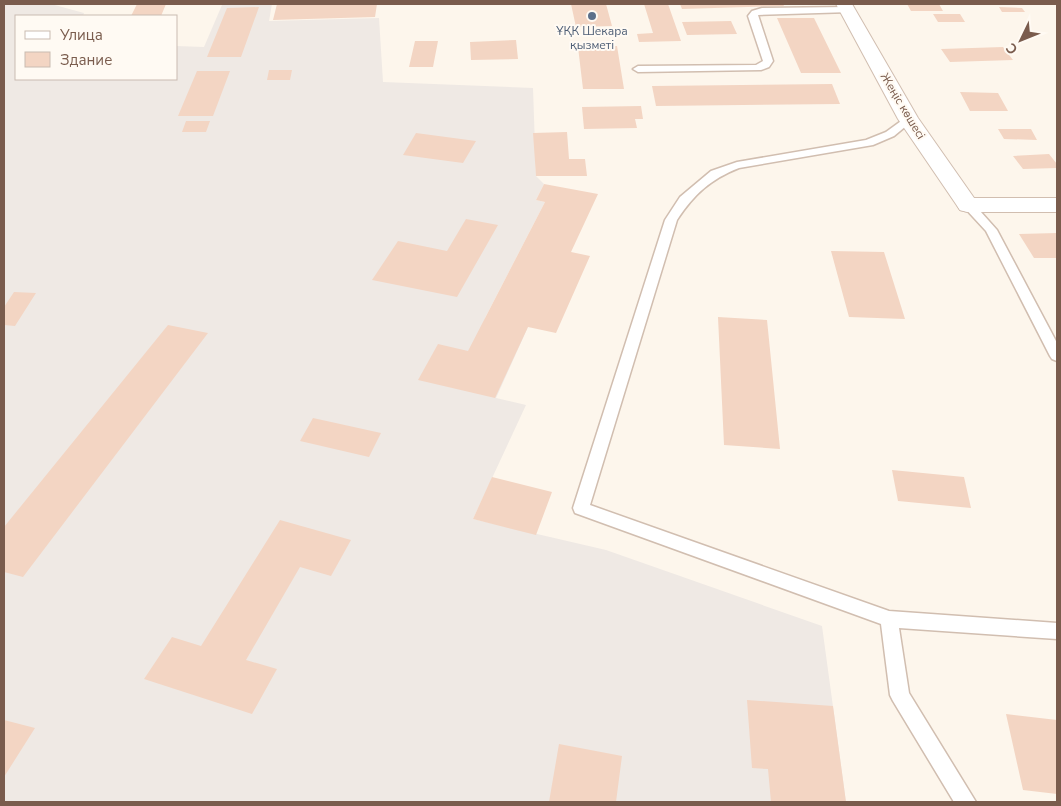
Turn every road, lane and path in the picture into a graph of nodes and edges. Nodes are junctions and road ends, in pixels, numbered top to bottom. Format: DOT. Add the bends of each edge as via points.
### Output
graph roads {
  1 [pos="846,7"];
  2 [pos="638,69"];
  3 [pos="908,120"];
  4 [pos="1057,204"];
  5 [pos="968,205"];
  6 [pos="1057,356"];
  7 [pos="888,619"];
  8 [pos="1057,631"];
  9 [pos="966,802"];
  1 -- 2 [label="lane" via="755,13 753,16 768,60 757,68"];
  1 -- 3 [label="street, Жеңіс көшесі"];
  3 -- 5 [label="street, Жеңіс көшесі"];
  3 -- 7 [label="lane" via="869,144 737,165 715,172 684,200 671,220 581,508"];
  4 -- 5 [label="street"];
  5 -- 6 [label="lane" via="991,230"];
  7 -- 8 [label="lane"];
  7 -- 9 [label="lane" via="900,695"];
}
